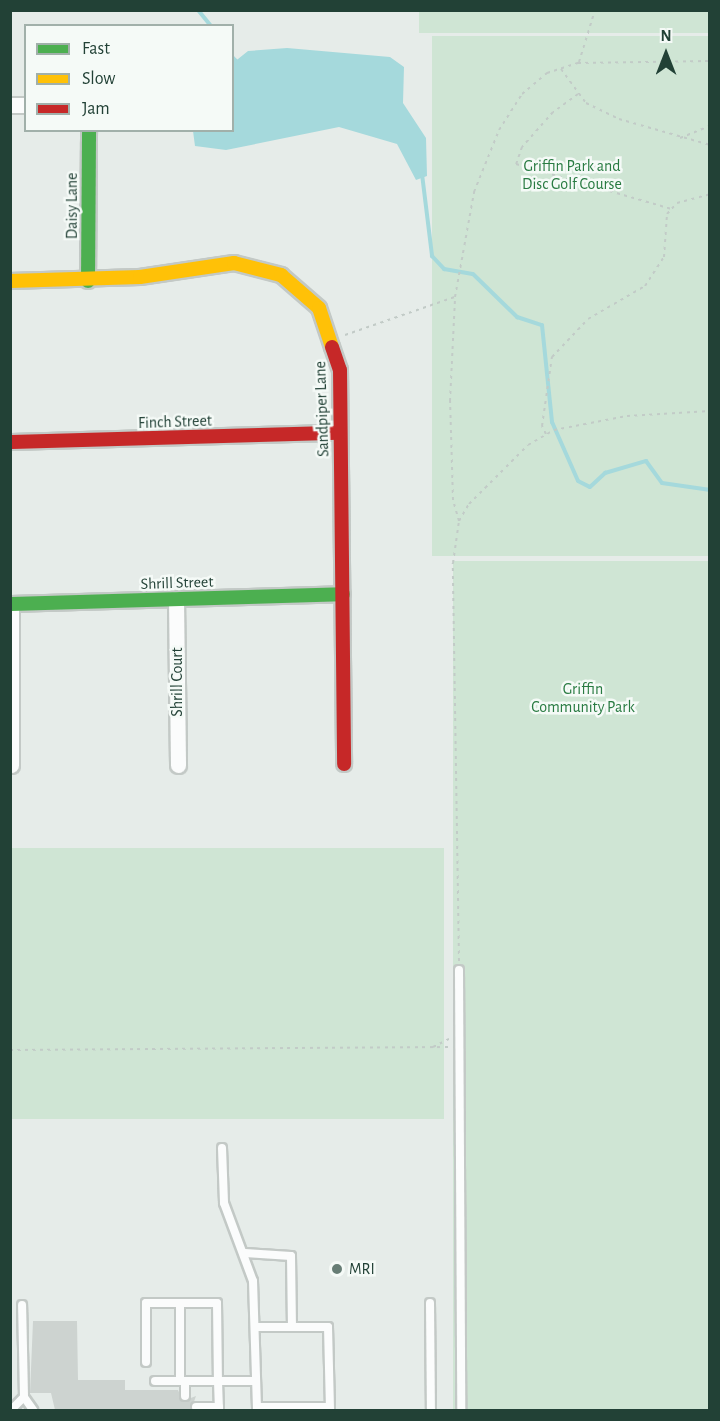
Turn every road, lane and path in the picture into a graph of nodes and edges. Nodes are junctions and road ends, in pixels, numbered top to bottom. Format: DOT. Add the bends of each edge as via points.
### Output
graph roads {
  1 [pos="595,10"];
  2 [pos="710,61"];
  3 [pos="578,63"];
  4 [pos="561,69"];
  5 [pos="578,94"];
  6 [pos="710,126"];
  7 [pos="89,132"];
  8 [pos="679,138"];
  9 [pos="710,145"];
  10 [pos="710,194"];
  11 [pos="672,209"];
  12 [pos="10,281"];
  13 [pos="88,281"];
  14 [pos="455,297"];
  15 [pos="334,339"];
  16 [pos="710,411"];
  17 [pos="340,433"];
  18 [pos="546,434"];
  19 [pos="10,442"];
  20 [pos="459,521"];
  21 [pos="344,594"];
  22 [pos="176,599"];
  23 [pos="11,604"];
  24 [pos="344,764"];
  25 [pos="11,765"];
  26 [pos="178,765"];
  27 [pos="459,970"];
  28 [pos="459,1036"];
  29 [pos="433,1047"];
  30 [pos="459,1047"];
  31 [pos="10,1050"];
  32 [pos="222,1148"];
  33 [pos="245,1253"];
  34 [pos="180,1303"];
  35 [pos="430,1303"];
  36 [pos="22,1305"];
  37 [pos="257,1327"];
  38 [pos="292,1327"];
  39 [pos="146,1362"];
  40 [pos="155,1381"];
  41 [pos="182,1381"];
  42 [pos="218,1381"];
  43 [pos="256,1381"];
  44 [pos="185,1396"];
  45 [pos="24,1397"];
  46 [pos="196,1407"];
  47 [pos="219,1409"];
  48 [pos="257,1409"];
  49 [pos="329,1409"];
  50 [pos="11,1410"];
  51 [pos="33,1410"];
  52 [pos="431,1410"];
  53 [pos="461,1410"];
  1 -- 3 [label="path"];
  2 -- 3 [label="path"];
  3 -- 4 [label="path"];
  4 -- 5 [label="path"];
  4 -- 14 [label="path" via="522,94 499,130 474,192"];
  5 -- 8 [label="path" via="619,119"];
  5 -- 11 [label="path" via="553,112 522,147 516,164"];
  6 -- 8 [label="path" via="685,131"];
  7 -- 13 [label="street, Daisy Lane"];
  8 -- 9 [label="path"];
  10 -- 11 [label="path"];
  11 -- 18 [label="path" via="658,272 622,302 581,325 552,357 542,426"];
  12 -- 13 [label="street, Sandpiper Lane"];
  13 -- 15 [label="street, Sandpiper Lane" via="216,264 249,265 281,276 307,294"];
  14 -- 15 [label="path"];
  14 -- 20 [label="path" via="450,401 453,500"];
  15 -- 17 [label="street, Sandpiper Lane"];
  16 -- 18 [label="path" via="578,425"];
  17 -- 19 [label="street, Finch Street"];
  17 -- 21 [label="street, Sandpiper Lane"];
  18 -- 20 [label="path" via="469,504"];
  20 -- 27 [label="path" via="453,563"];
  21 -- 22 [label="street, Shrill Street"];
  21 -- 24 [label="street, Sandpiper Lane"];
  22 -- 23 [label="street, Shrill Street"];
  22 -- 26 [label="street, Shrill Court"];
  23 -- 25 [label="street"];
  27 -- 28 [label="lane"];
  28 -- 29 [label="path"];
  28 -- 30 [label="lane"];
  29 -- 30 [label="path"];
  29 -- 31 [label="path"];
  30 -- 53 [label="lane"];
  32 -- 33 [label="lane" via="224,1203"];
  33 -- 37 [label="lane"];
  33 -- 38 [label="lane" via="291,1256"];
  34 -- 39 [label="lane" via="146,1303"];
  34 -- 41 [label="lane"];
  34 -- 42 [label="lane" via="217,1303"];
  35 -- 52 [label="lane"];
  36 -- 45 [label="lane"];
  37 -- 38 [label="lane"];
  37 -- 43 [label="lane"];
  38 -- 49 [label="lane" via="328,1327"];
  40 -- 41 [label="lane"];
  41 -- 42 [label="lane"];
  41 -- 44 [label="lane"];
  42 -- 43 [label="lane"];
  42 -- 47 [label="lane"];
  43 -- 48 [label="lane"];
  45 -- 50 [label="lane"];
  45 -- 51 [label="lane"];
  46 -- 47 [label="lane"];
  48 -- 49 [label="lane"];
}
